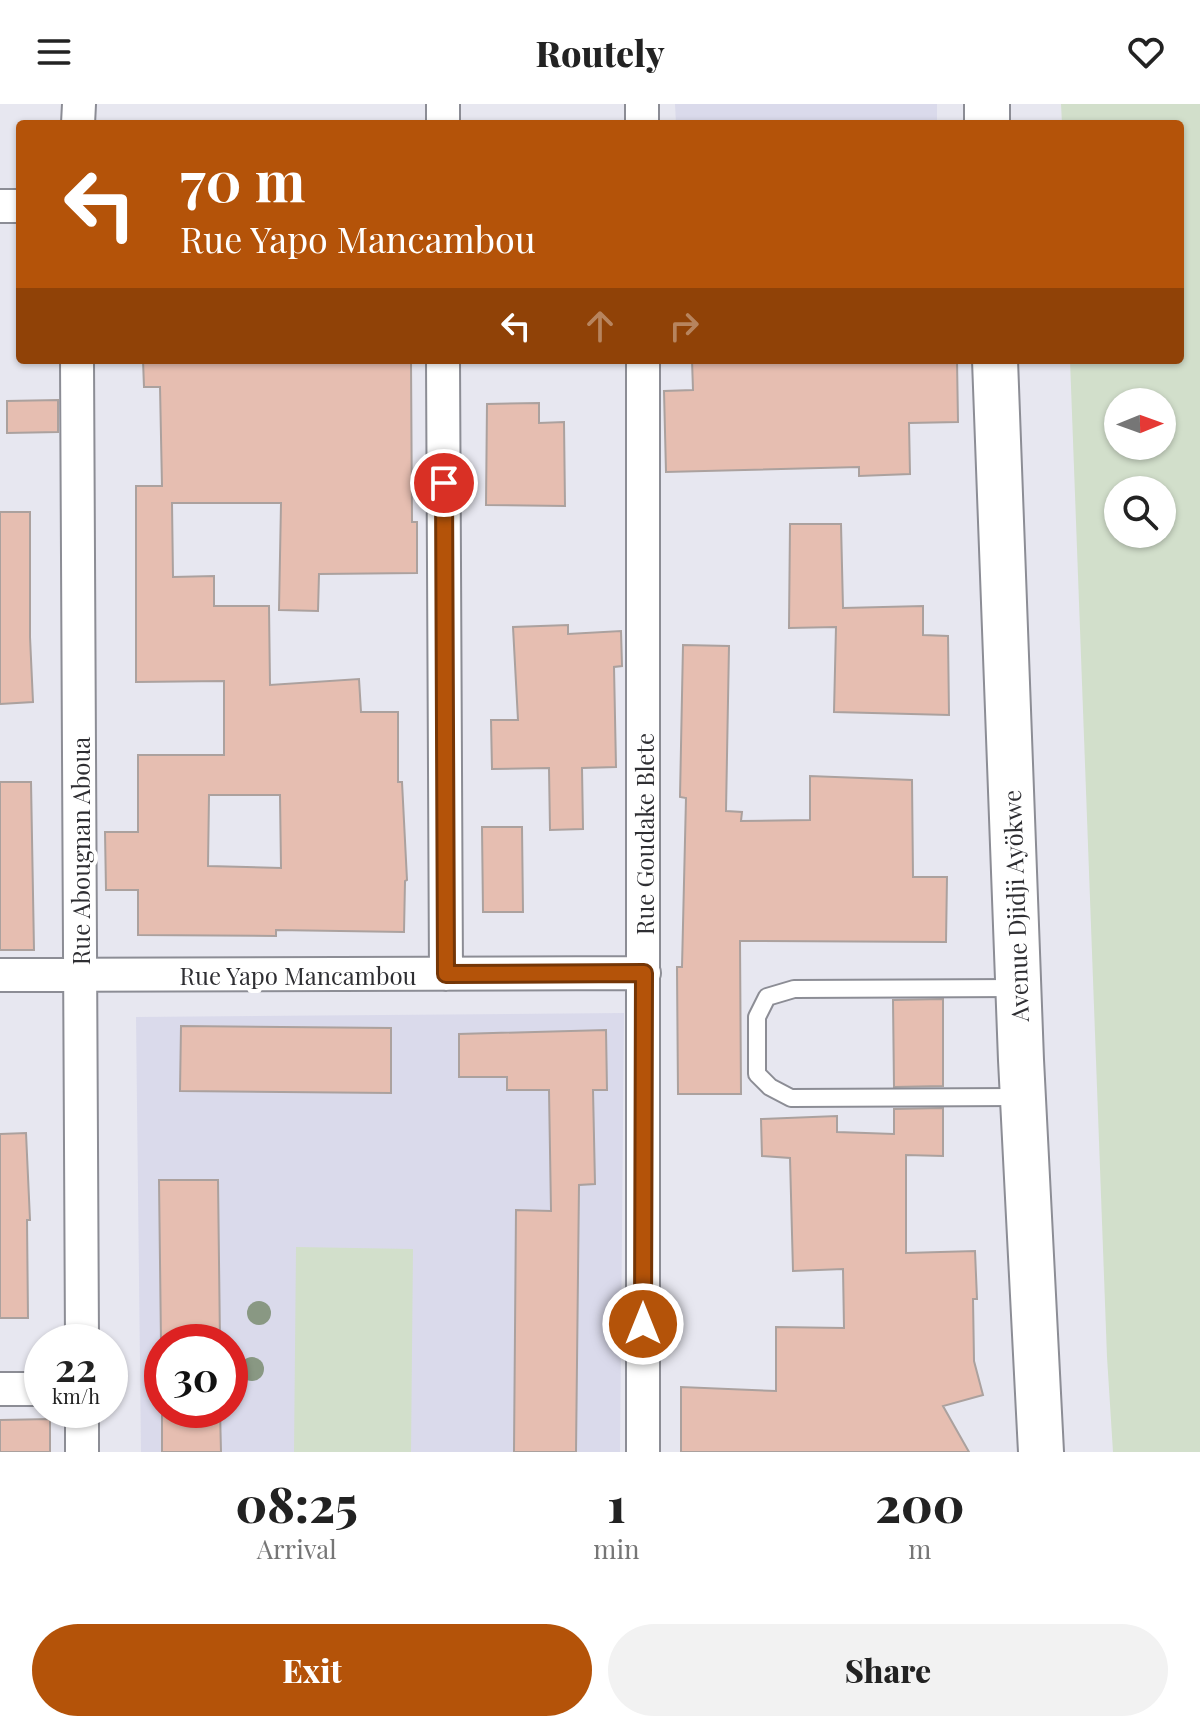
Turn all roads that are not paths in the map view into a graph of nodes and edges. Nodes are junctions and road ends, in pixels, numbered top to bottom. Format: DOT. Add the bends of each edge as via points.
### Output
graph roads {
  1 [pos="77,364"];
  2 [pos="443,364"];
  3 [pos="643,364"];
  4 [pos="995,364"];
  5 [pos="644,973"];
  6 [pos="446,974"];
  7 [pos="0,975"];
  8 [pos="80,976"];
  9 [pos="1018,988"];
  10 [pos="1023,1097"];
  11 [pos="82,1324"];
  12 [pos="0,1389"];
  13 [pos="24,1389"];
  14 [pos="82,1428"];
  15 [pos="82,1452"];
  16 [pos="643,1452"];
  17 [pos="1041,1452"];
  1 -- 8 [label="street, Rue Abougnan Aboua"];
  2 -- 6 [label="street"];
  3 -- 5 [label="street, Rue Goudake Blete"];
  4 -- 9 [label="street, Avenue Djidji Ayökwe"];
  5 -- 6 [label="street, Rue Yapo Mancambou"];
  5 -- 16 [label="street, Rue Goudake Blete"];
  6 -- 8 [label="street, Rue Yapo Mancambou"];
  7 -- 8 [label="street, Rue Yapo Mancambou"];
  8 -- 11 [label="street, Rue Abougnan Aboua"];
  9 -- 10 [label="street, Avenue Djidji Ayökwe"];
  9 -- 10 [label="lane" via="794,989 767,997 757,1017 757,1074 791,1098"];
  10 -- 17 [label="street, Avenue Djidji Ayökwe"];
  12 -- 13 [label="street"];
  14 -- 15 [label="street"];
}
